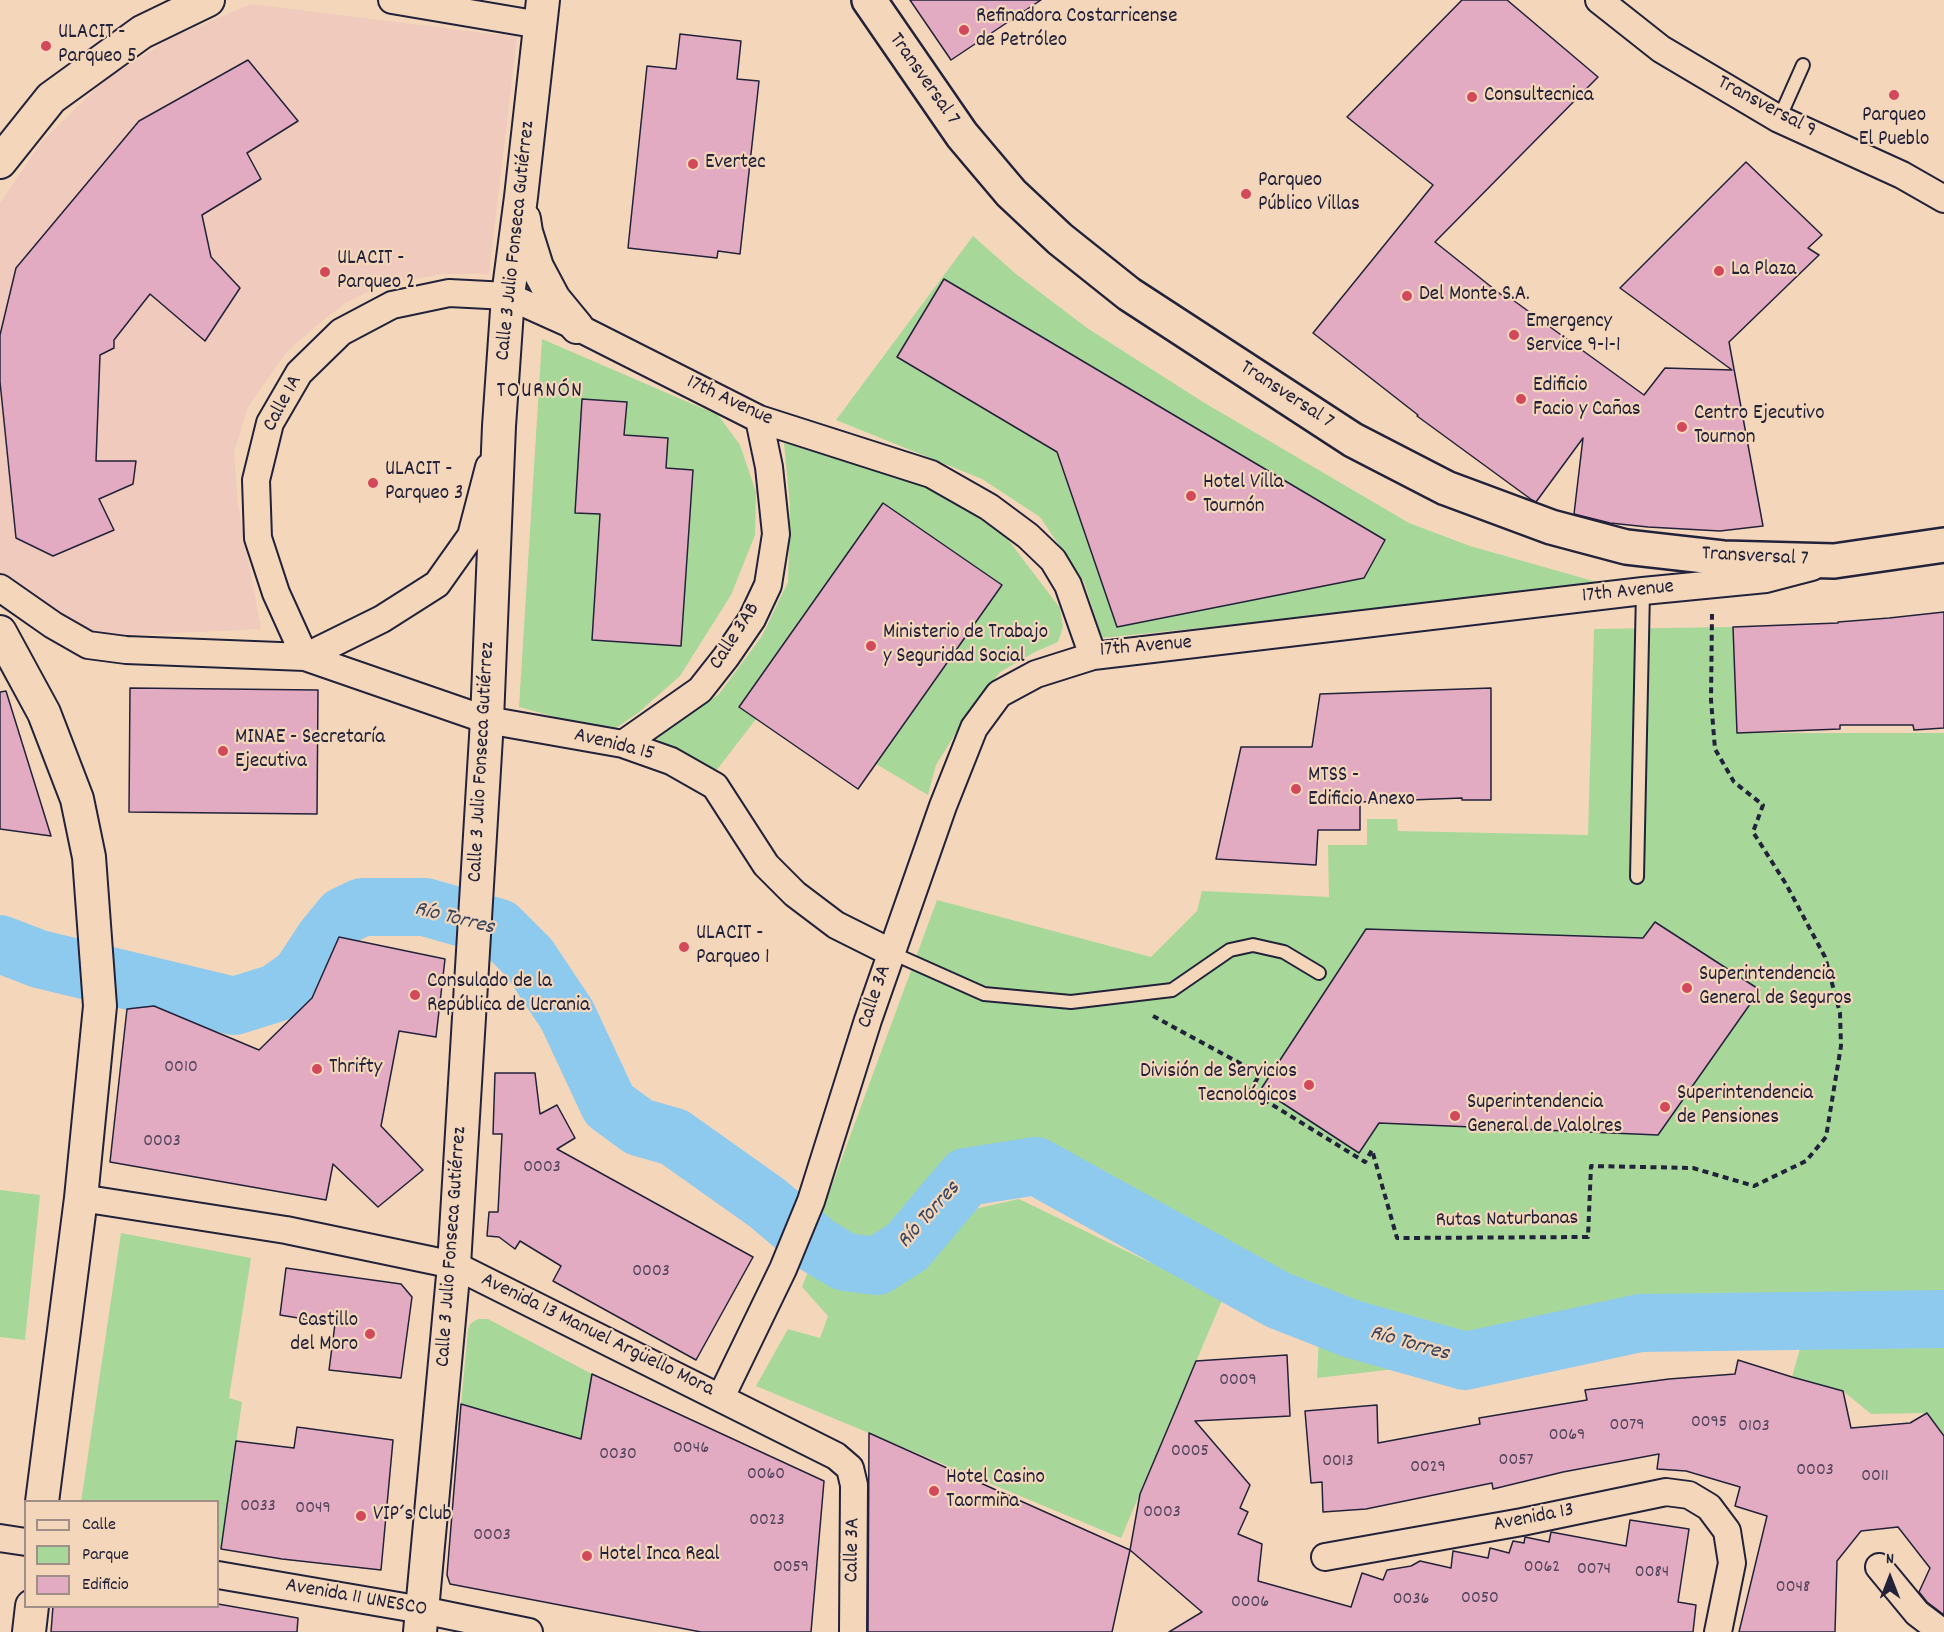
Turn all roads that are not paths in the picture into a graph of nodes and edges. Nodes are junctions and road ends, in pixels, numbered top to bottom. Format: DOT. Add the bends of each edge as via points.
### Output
graph roads {
  1 [pos="208,0"];
  2 [pos="392,0"];
  3 [pos="869,0"];
  4 [pos="1599,0"];
  5 [pos="541,13"];
  6 [pos="1803,65"];
  7 [pos="1779,119"];
  8 [pos="0,162"];
  9 [pos="521,197"];
  10 [pos="1944,199"];
  11 [pos="508,296"];
  12 [pos="577,327"];
  13 [pos="759,419"];
  14 [pos="499,426"];
  15 [pos="1944,545"];
  16 [pos="1834,561"];
  17 [pos="0,588"];
  18 [pos="1643,591"];
  19 [pos="0,632"];
  20 [pos="1093,656"];
  21 [pos="305,657"];
  22 [pos="487,720"];
  23 [pos="623,744"];
  24 [pos="1637,877"];
  25 [pos="892,953"];
  26 [pos="1319,973"];
  27 [pos="81,1198"];
  28 [pos="454,1265"];
  29 [pos="721,1397"];
  30 [pos="850,1468"];
  31 [pos="42,1500"];
  32 [pos="0,1538"];
  33 [pos="24,1542"];
  34 [pos="1325,1557"];
  35 [pos="1879,1567"];
  36 [pos="219,1575"];
  37 [pos="32,1608"];
  38 [pos="421,1621"];
  39 [pos="29,1632"];
  40 [pos="530,1632"];
  41 [pos="853,1632"];
  42 [pos="1718,1632"];
  43 [pos="1942,1632"];
  1 -- 8 [label="street" via="142,32 51,98"];
  2 -- 5 [label="street"];
  3 -- 16 [label="main road, Transversal 7" via="962,135 1011,193 1060,239 1129,294 1353,440 1446,489 1551,527 1615,544 1723,558"];
  4 -- 7 [label="street, Transversal 9" via="1661,50"];
  5 -- 9 [label="street, Calle 3 Julio Fonseca Gutiérrez"];
  6 -- 7 [label="lane"];
  7 -- 10 [label="street, Transversal 9" via="1902,175"];
  9 -- 11 [label="street, Calle 3 Julio Fonseca Gutiérrez"];
  9 -- 12 [label="street" via="537,267 554,299"];
  11 -- 12 [label="street, 17th Avenue"];
  11 -- 14 [label="street, Calle 3 Julio Fonseca Gutiérrez"];
  11 -- 21 [label="street, Calle 1A" via="450,292 392,305 340,332 299,373 270,423 256,480 258,538 276,593"];
  12 -- 13 [label="street, 17th Avenue"];
  13 -- 20 [label="street, 17th Avenue" via="931,474 989,507 1053,560 1068,585"];
  13 -- 23 [label="street, Calle 3AB" via="776,534 768,585 752,619 700,690"];
  14 -- 21 [label="street, Avenida 15" via="471,536 437,584 382,620"];
  14 -- 22 [label="street, Calle 3 Julio Fonseca Gutiérrez"];
  15 -- 16 [label="main road, Transversal 7"];
  16 -- 18 [label="street, 17th Avenue" via="1766,579"];
  17 -- 21 [label="street, Avenida 15" via="53,626 88,645"];
  18 -- 20 [label="street, 17th Avenue"];
  18 -- 24 [label="lane"];
  19 -- 27 [label="street" via="44,713 77,799 89,857 100,1006"];
  20 -- 25 [label="street, Calle 3A" via="1036,674 999,694 974,728"];
  21 -- 22 [label="street, Avenida 15"];
  22 -- 23 [label="street, Avenida 15"];
  22 -- 28 [label="street, Calle 3 Julio Fonseca Gutiérrez"];
  23 -- 25 [label="street, Avenida 15" via="671,761 715,786 766,865 795,894 836,925"];
  25 -- 26 [label="lane" via="984,994 1071,1002 1172,990 1230,950 1253,945 1284,952"];
  25 -- 29 [label="street, Calle 3A" via="811,1202"];
  27 -- 28 [label="street, Avenida 13 Manuel Argüello Mora" via="286,1230"];
  27 -- 31 [label="street"];
  28 -- 29 [label="street, Avenida 13 Manuel Argüello Mora"];
  28 -- 38 [label="street, Calle 3 Julio Fonseca Gutiérrez"];
  29 -- 30 [label="street, Avenida 13 Manuel Argüello Mora" via="836,1456"];
  30 -- 41 [label="street, Calle 3A" via="854,1485"];
  32 -- 33 [label="street"];
  34 -- 42 [label="street, Avenida 13" via="1666,1492 1689,1495 1709,1507 1727,1531 1732,1563"];
  35 -- 43 [label="street" via="1917,1613"];
  36 -- 38 [label="street, Avenida 11 UNESCO"];
  37 -- 39 [label="street"];
  38 -- 40 [label="street, Avenida 11 UNESCO"];
}
